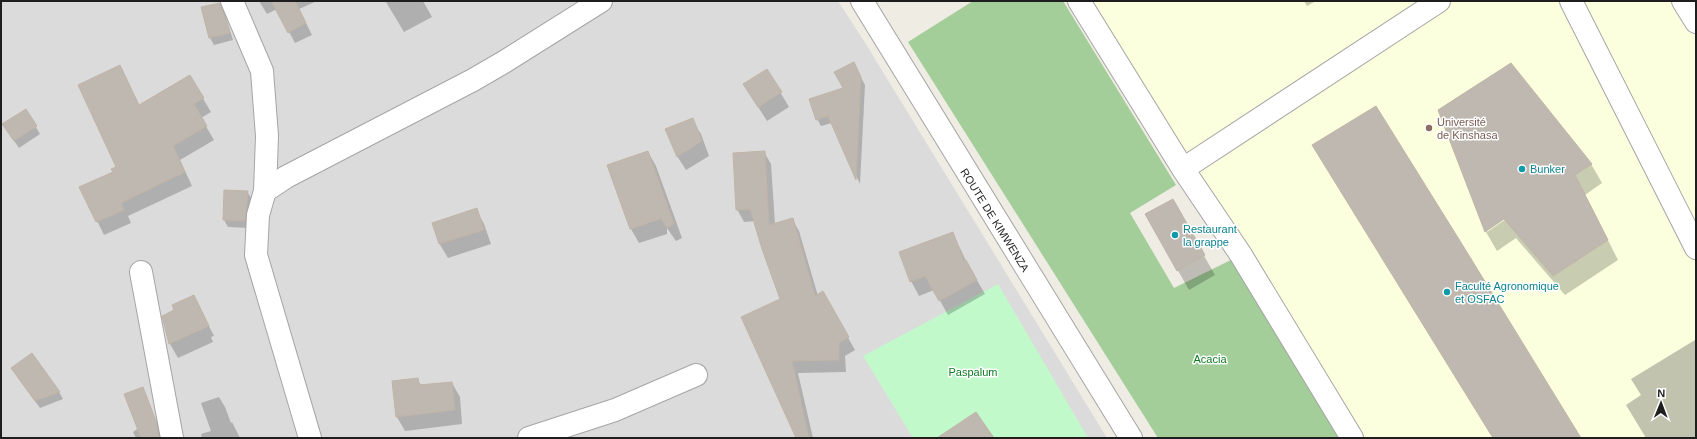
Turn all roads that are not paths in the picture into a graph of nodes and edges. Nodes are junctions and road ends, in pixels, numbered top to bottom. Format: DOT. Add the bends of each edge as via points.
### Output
graph roads {
  1 [pos="232,1"];
  2 [pos="601,1"];
  3 [pos="862,1"];
  4 [pos="1080,1"];
  5 [pos="1439,1"];
  6 [pos="1571,1"];
  7 [pos="1683,1"];
  8 [pos="1696,22"];
  9 [pos="1183,169"];
  10 [pos="265,191"];
  11 [pos="1696,248"];
  12 [pos="141,272"];
  13 [pos="696,375"];
  14 [pos="172,438"];
  15 [pos="310,438"];
  16 [pos="529,438"];
  17 [pos="1131,438"];
  18 [pos="1352,438"];
  1 -- 10 [label="street" via="262,71 267,136"];
  2 -- 10 [label="street" via="473,80 286,177"];
  3 -- 17 [label="street, ROUTE DE KIMWENZA"];
  4 -- 9 [label="street"];
  5 -- 9 [label="street"];
  6 -- 11 [label="street"];
  7 -- 8 [label="street"];
  9 -- 18 [label="street" via="1241,255"];
  10 -- 15 [label="street" via="258,215 256,255"];
  12 -- 14 [label="street"];
  13 -- 16 [label="street" via="615,410"];
}
